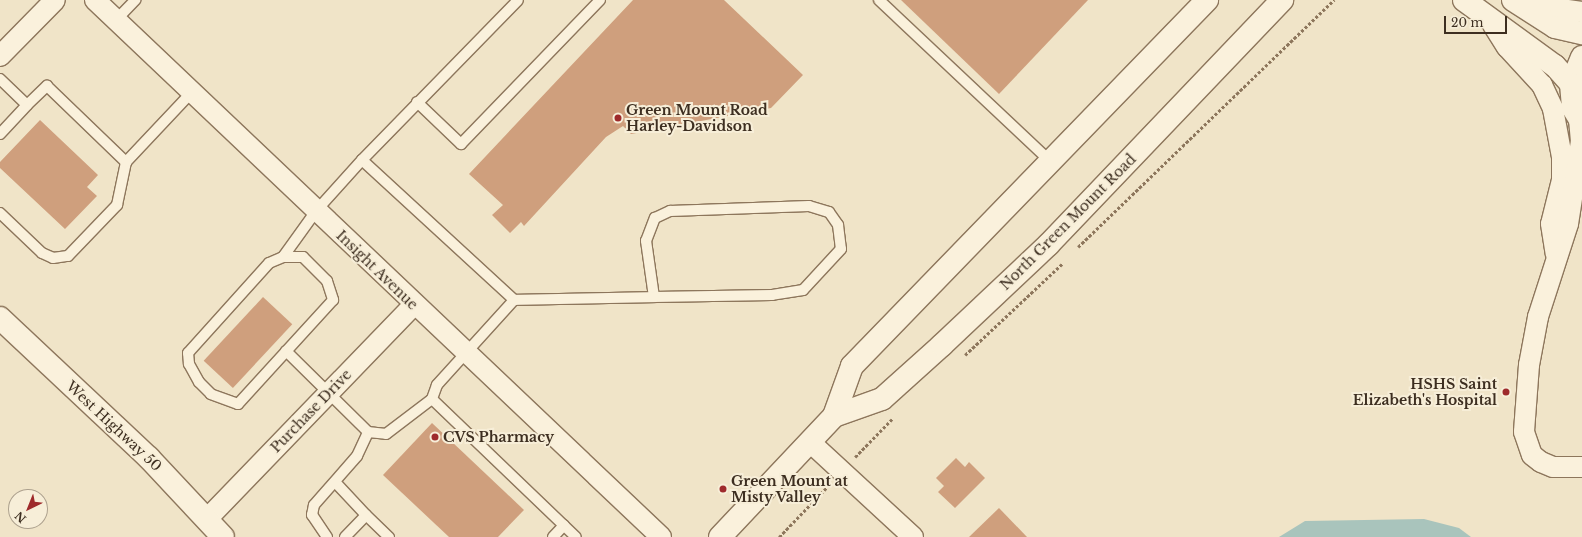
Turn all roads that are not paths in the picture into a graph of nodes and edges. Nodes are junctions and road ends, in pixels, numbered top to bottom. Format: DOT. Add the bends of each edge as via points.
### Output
graph roads {
  1 [pos="55,0"];
  2 [pos="95,0"];
  3 [pos="135,0"];
  4 [pos="518,0"];
  5 [pos="600,0"];
  6 [pos="879,0"];
  7 [pos="1207,0"];
  8 [pos="1282,0"];
  9 [pos="1464,0"];
  10 [pos="1513,0"];
  11 [pos="1530,0"];
  12 [pos="1582,12"];
  13 [pos="116,20"];
  14 [pos="1493,24"];
  15 [pos="1582,34"];
  16 [pos="0,56"];
  17 [pos="1582,57"];
  18 [pos="0,79"];
  19 [pos="1571,84"];
  20 [pos="192,92"];
  21 [pos="417,102"];
  22 [pos="27,105"];
  23 [pos="1580,121"];
  24 [pos="0,134"];
  25 [pos="362,160"];
  26 [pos="1049,160"];
  27 [pos="126,162"];
  28 [pos="1582,208"];
  29 [pos="316,211"];
  30 [pos="0,213"];
  31 [pos="1568,224"];
  32 [pos="283,256"];
  33 [pos="1557,256"];
  34 [pos="654,297"];
  35 [pos="514,300"];
  36 [pos="414,305"];
  37 [pos="2,325"];
  38 [pos="286,351"];
  39 [pos="465,353"];
  40 [pos="328,392"];
  41 [pos="432,399"];
  42 [pos="834,416"];
  43 [pos="368,432"];
  44 [pos="810,442"];
  45 [pos="1582,467"];
  46 [pos="335,482"];
  47 [pos="366,515"];
  48 [pos="208,518"];
  49 [pos="564,526"];
  50 [pos="223,537"];
  51 [pos="327,537"];
  52 [pos="345,537"];
  53 [pos="389,537"];
  54 [pos="553,537"];
  55 [pos="576,537"];
  56 [pos="661,537"];
  57 [pos="720,537"];
  58 [pos="913,537"];
  1 -- 16 [label="street"];
  2 -- 13 [label="street, Insight Avenue"];
  3 -- 13 [label="lane"];
  4 -- 21 [label="lane"];
  5 -- 21 [label="lane" via="461,144"];
  6 -- 26 [label="lane"];
  7 -- 26 [label="street, North Green Mount Road"];
  8 -- 42 [label="street, North Green Mount Road" via="1048,245 963,325 882,399"];
  9 -- 14 [label="street"];
  10 -- 15 [label="street" via="1555,27"];
  11 -- 12 [label="street" via="1546,7"];
  13 -- 20 [label="street, Insight Avenue"];
  14 -- 19 [label="street" via="1555,66"];
  14 -- 33 [label="street" via="1507,47 1542,85 1553,109 1562,157 1562,180 1551,224"];
  17 -- 19 [label="street"];
  18 -- 22 [label="lane"];
  19 -- 23 [label="street" via="1574,108"];
  20 -- 27 [label="lane"];
  20 -- 29 [label="street, Insight Avenue"];
  21 -- 25 [label="lane"];
  22 -- 24 [label="lane"];
  22 -- 27 [label="lane" via="47,86"];
  23 -- 31 [label="street" via="1581,141"];
  25 -- 29 [label="lane"];
  25 -- 35 [label="lane"];
  26 -- 42 [label="street, North Green Mount Road" via="852,366"];
  27 -- 30 [label="lane" via="117,205 68,256 53,258 42,253"];
  28 -- 31 [label="street"];
  29 -- 32 [label="lane"];
  29 -- 36 [label="street, Insight Avenue"];
  31 -- 33 [label="street"];
  32 -- 38 [label="lane" via="303,257 327,281 333,300"];
  32 -- 38 [label="lane" via="270,263 188,353 189,364 199,382 211,394 238,404"];
  33 -- 45 [label="street" via="1538,317 1529,365 1524,432 1532,455 1541,462 1553,467"];
  34 -- 34 [label="lane" via="772,295 803,290 841,249 838,225 829,212 809,206 670,211 655,218 646,241"];
  34 -- 35 [label="lane"];
  35 -- 39 [label="lane"];
  36 -- 39 [label="street, Insight Avenue"];
  36 -- 40 [label="street, Purchase Drive"];
  37 -- 48 [label="street, West Highway 50"];
  38 -- 40 [label="lane"];
  39 -- 41 [label="lane" via="437,385"];
  39 -- 56 [label="street, Insight Avenue"];
  40 -- 43 [label="lane"];
  40 -- 48 [label="street, Purchase Drive"];
  41 -- 43 [label="lane" via="386,434"];
  41 -- 49 [label="lane"];
  42 -- 44 [label="street, North Green Mount Road"];
  43 -- 46 [label="lane" via="358,456"];
  44 -- 57 [label="street, North Green Mount Road"];
  44 -- 58 [label="street"];
  46 -- 47 [label="lane"];
  46 -- 51 [label="lane" via="314,506 312,515"];
  47 -- 52 [label="lane"];
  47 -- 53 [label="lane"];
  48 -- 50 [label="street, West Highway 50"];
  49 -- 54 [label="lane"];
  49 -- 55 [label="lane"];
}
